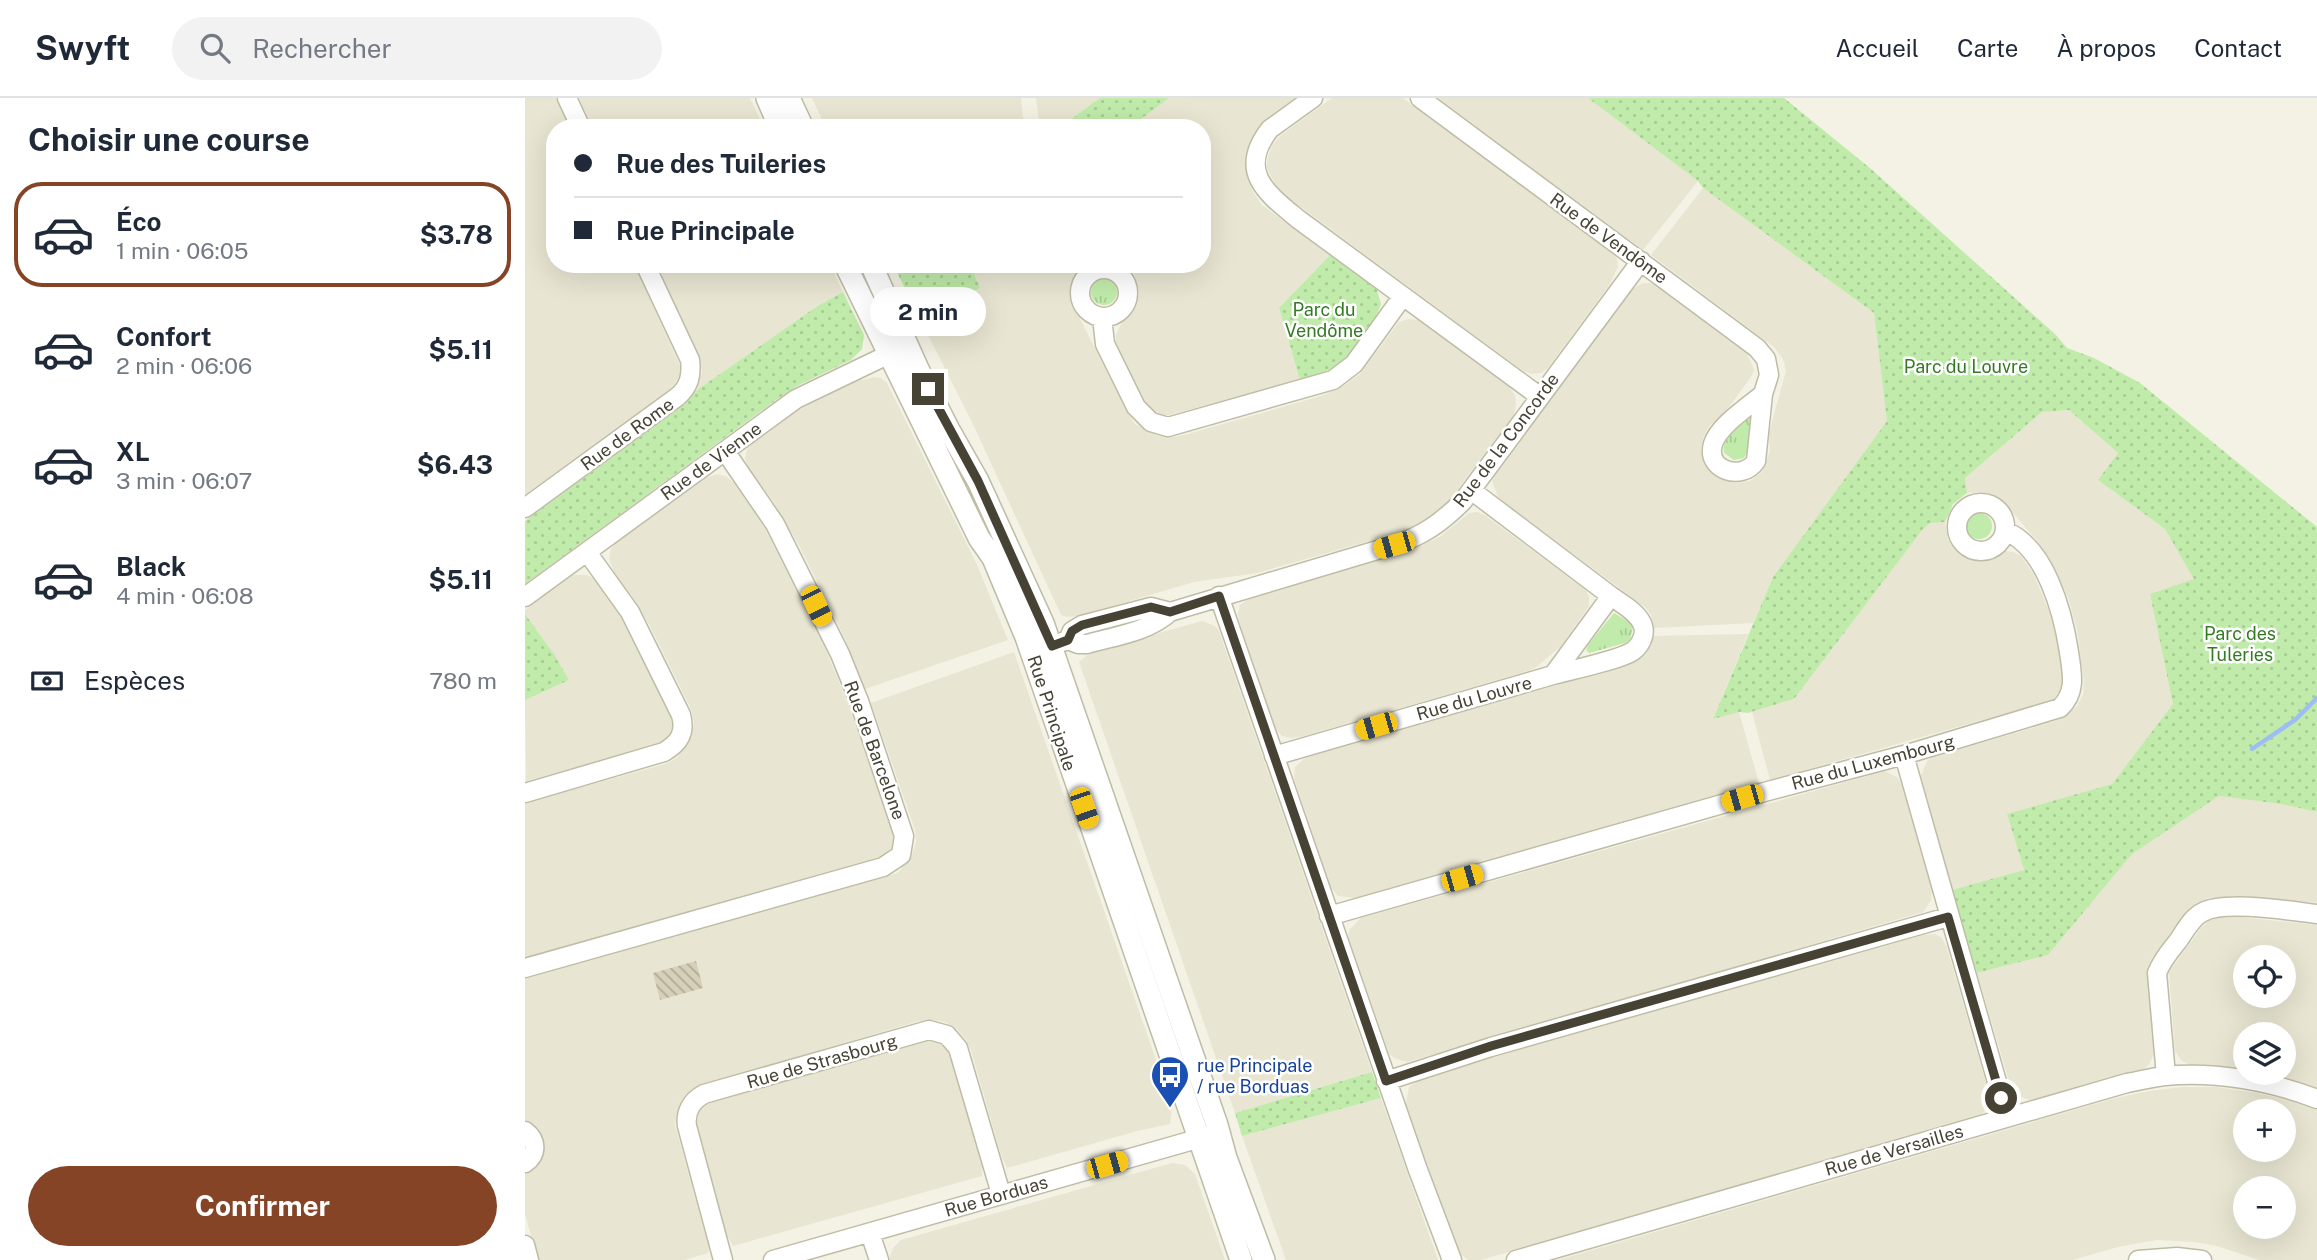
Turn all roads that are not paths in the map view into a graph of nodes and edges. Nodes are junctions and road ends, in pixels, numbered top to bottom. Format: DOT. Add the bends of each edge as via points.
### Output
graph roads {
  1 [pos="568,98"];
  2 [pos="774,98"];
  3 [pos="1313,98"];
  4 [pos="1420,98"];
  5 [pos="578,119"];
  6 [pos="778,119"];
  7 [pos="794,119"];
  8 [pos="1641,261"];
  9 [pos="649,273"];
  10 [pos="851,273"];
  11 [pos="874,273"];
  12 [pos="1403,296"];
  13 [pos="1102,317"];
  14 [pos="899,349"];
  15 [pos="1763,394"];
  16 [pos="1539,396"];
  17 [pos="725,451"];
  18 [pos="1471,490"];
  19 [pos="525,508"];
  20 [pos="2005,531"];
  21 [pos="587,552"];
  22 [pos="1219,596"];
  23 [pos="1611,596"];
  24 [pos="525,597"];
  25 [pos="1050,646"];
  26 [pos="1553,675"];
  27 [pos="1904,755"];
  28 [pos="1274,756"];
  29 [pos="525,793"];
  30 [pos="2317,914"];
  31 [pos="1329,916"];
  32 [pos="1948,917"];
  33 [pos="525,968"];
  34 [pos="2166,1076"];
  35 [pos="1386,1081"];
  36 [pos="2317,1099"];
  37 [pos="2007,1117"];
  38 [pos="525,1130"];
  39 [pos="1220,1133"];
  40 [pos="1199,1139"];
  41 [pos="525,1163"];
  42 [pos="1001,1194"];
  43 [pos="870,1233"];
  44 [pos="525,1245"];
  45 [pos="529,1260"];
  46 [pos="723,1260"];
  47 [pos="773,1260"];
  48 [pos="879,1260"];
  49 [pos="1241,1260"];
  50 [pos="1264,1260"];
  51 [pos="1452,1260"];
  52 [pos="1516,1260"];
  53 [pos="2138,1260"];
  54 [pos="2203,1260"];
  1 -- 5 [label="street"];
  2 -- 6 [label="street"];
  2 -- 7 [label="street"];
  3 -- 12 [label="street" via="1264,136 1255,162 1258,180 1272,198"];
  4 -- 8 [label="street, Rue de Vendôme"];
  8 -- 15 [label="street, Rue de Vendôme" via="1757,348 1769,367"];
  8 -- 16 [label="street, Rue de la Concorde"];
  9 -- 19 [label="street, Rue de Rome" via="690,360 688,385"];
  10 -- 14 [label="street, Rue Principale"];
  11 -- 14 [label="street, Rue Principale"];
  12 -- 13 [label="street" via="1353,364 1333,380 1168,427 1151,422 1136,407 1105,344"];
  12 -- 16 [label="street"];
  14 -- 17 [label="street, Rue de Vienne" via="796,399"];
  14 -- 25 [label="street, Rue Principale" via="979,538"];
  16 -- 18 [label="street, Rue de la Concorde"];
  17 -- 21 [label="street, Rue de Vienne"];
  17 -- 33 [label="street, Rue de Barcelone" via="775,524 840,654 902,826 903,849 883,867"];
  18 -- 22 [label="street, Rue de la Concorde" via="1435,527 1413,539"];
  18 -- 23 [label="street, Rue du Louvre"];
  20 -- 27 [label="street, Rue du Luxembourg" via="2031,551 2053,588 2065,622 2071,694 2060,708"];
  21 -- 24 [label="street, Rue de Vienne"];
  21 -- 29 [label="street" via="631,612 681,715 683,733 664,752"];
  22 -- 25 [label="street, Rue de la Concorde" via="1099,641"];
  22 -- 28 [label="street"];
  23 -- 26 [label="street, Rue du Louvre"];
  23 -- 26 [label="street, Rue du Louvre" via="1641,623 1643,636 1636,648"];
  25 -- 39 [label="street, Rue Principale"];
  25 -- 40 [label="street, Rue Principale" via="1048,705"];
  26 -- 28 [label="street, Rue du Louvre"];
  27 -- 31 [label="street, Rue du Luxembourg"];
  27 -- 32 [label="street"];
  28 -- 31 [label="street"];
  30 -- 34 [label="street" via="2250,907 2206,910 2195,918 2157,973"];
  31 -- 35 [label="street"];
  32 -- 35 [label="street" via="1491,1046"];
  32 -- 37 [label="street"];
  34 -- 36 [label="street, Rue de Versailles" via="2223,1077"];
  34 -- 37 [label="street, Rue de Versailles"];
  35 -- 51 [label="street"];
  37 -- 52 [label="street, Rue de Versailles"];
  38 -- 41 [label="street" via="535,1147"];
  39 -- 40 [label="street, Rue Borduas"];
  39 -- 50 [label="street, Rue Principale"];
  40 -- 42 [label="street, Rue Borduas"];
  40 -- 49 [label="street, Rue Principale"];
  42 -- 43 [label="street, Rue Borduas"];
  42 -- 46 [label="street, Rue de Strasbourg" via="958,1048 947,1035 929,1030 704,1094 694,1101 686,1115 687,1126"];
  43 -- 47 [label="street, Rue Borduas"];
  43 -- 48 [label="street"];
  44 -- 45 [label="street"];
  53 -- 54 [label="street"];
}
